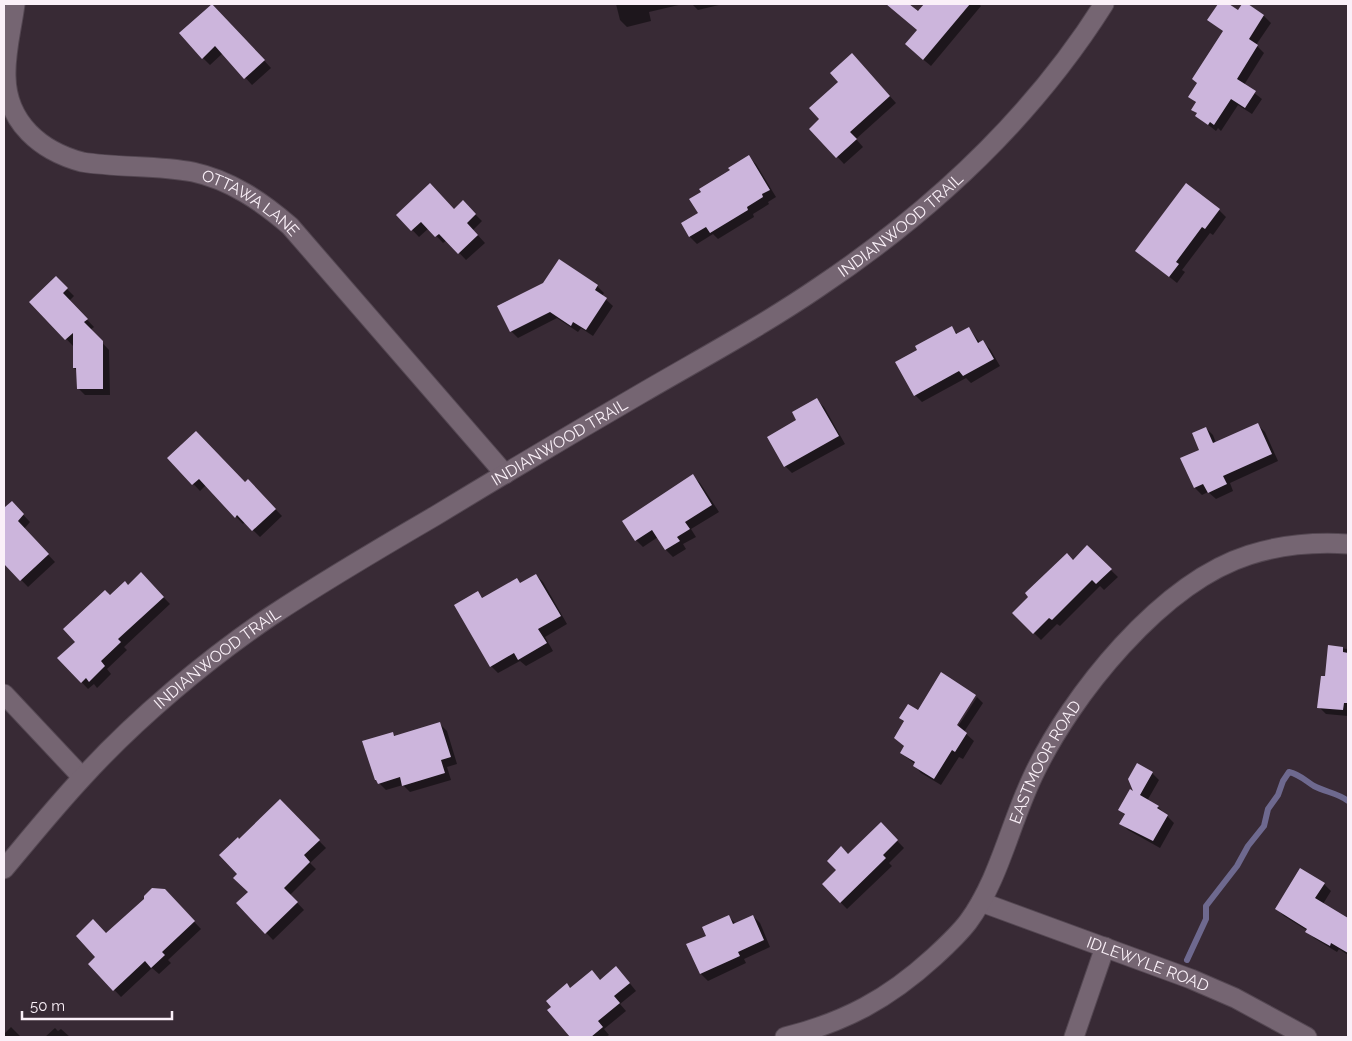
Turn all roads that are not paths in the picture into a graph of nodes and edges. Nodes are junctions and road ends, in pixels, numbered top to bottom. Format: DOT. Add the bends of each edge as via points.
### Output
graph roads {
  1 [pos="15,4"];
  2 [pos="1104,4"];
  3 [pos="505,474"];
  4 [pos="1348,544"];
  5 [pos="4,694"];
  6 [pos="82,777"];
  7 [pos="4,869"];
  8 [pos="981,902"];
  9 [pos="1105,947"];
  10 [pos="784,1037"];
  11 [pos="1074,1037"];
  12 [pos="1307,1037"];
  1 -- 3 [label="street, OTTAWA LANE" via="7,53 7,92 12,108 33,138 67,158 191,172 229,184 255,198 290,226"];
  2 -- 3 [label="street, INDIANWOOD TRAIL" via="1058,70 1011,125 962,174 899,229 792,305"];
  3 -- 6 [label="street, INDIANWOOD TRAIL" via="258,626 184,682"];
  4 -- 8 [label="street, EASTMOOR ROAD" via="1304,545 1250,554 1199,579 1155,613 1105,666 1065,720 1018,811"];
  5 -- 6 [label="street"];
  6 -- 7 [label="street, INDIANWOOD TRAIL"];
  8 -- 9 [label="street, IDLEWYLE ROAD"];
  8 -- 10 [label="street, EASTMOOR ROAD" via="967,924 947,945 892,992 835,1022"];
  9 -- 11 [label="street"];
  9 -- 12 [label="street, IDLEWYLE ROAD" via="1158,965 1235,998"];
}
